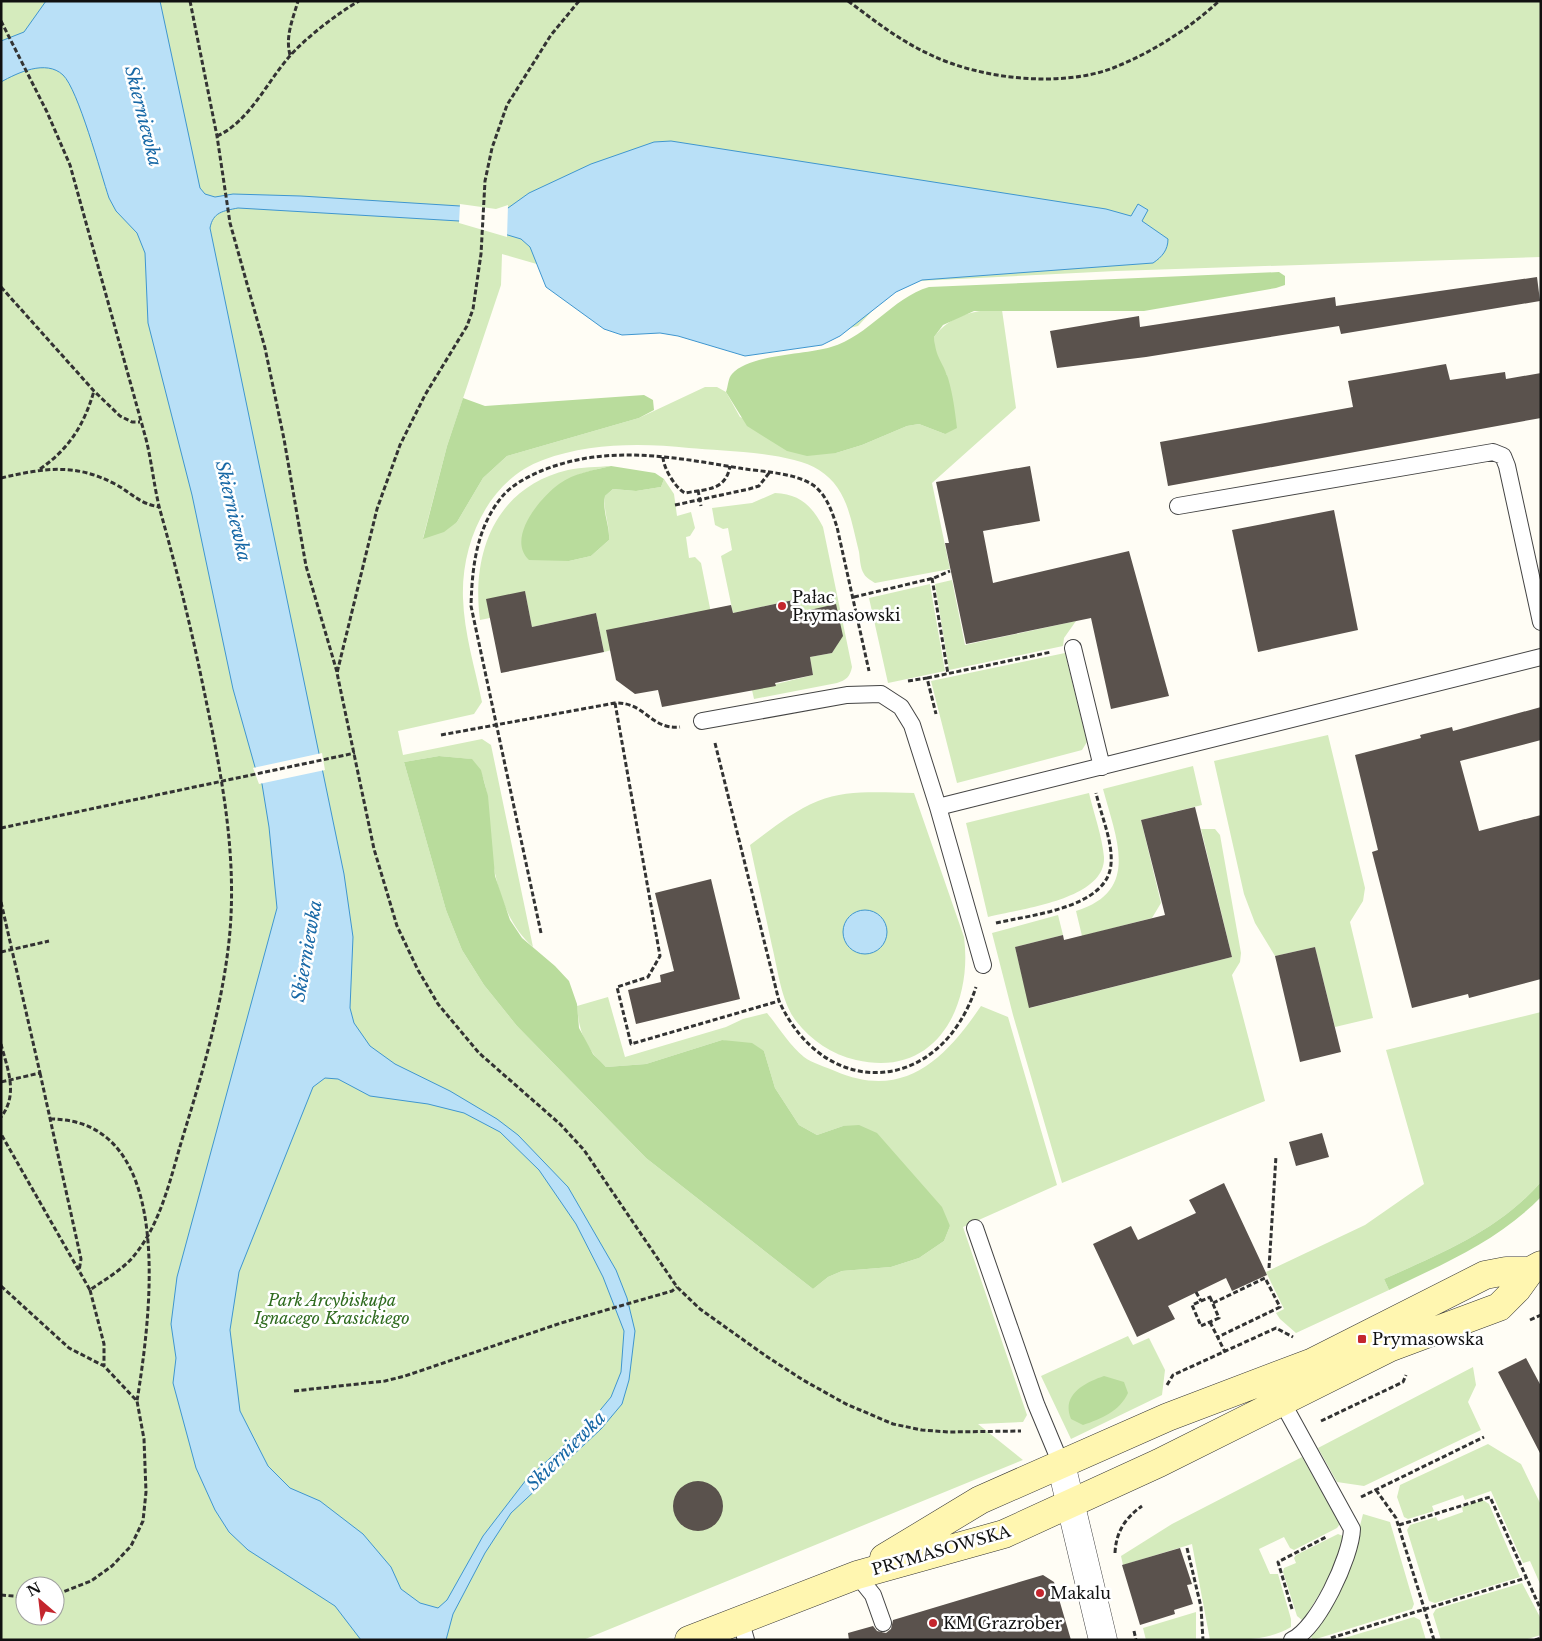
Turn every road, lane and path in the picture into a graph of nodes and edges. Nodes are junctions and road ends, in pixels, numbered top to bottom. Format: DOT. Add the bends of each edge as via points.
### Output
graph roads {
  1 [pos="190,1"];
  2 [pos="298,1"];
  3 [pos="358,1"];
  4 [pos="579,1"];
  5 [pos="848,1"];
  6 [pos="1219,1"];
  7 [pos="1,22"];
  8 [pos="290,55"];
  9 [pos="217,136"];
  10 [pos="1,288"];
  11 [pos="94,391"];
  12 [pos="141,422"];
  13 [pos="663,457"];
  14 [pos="730,466"];
  15 [pos="39,469"];
  16 [pos="769,473"];
  17 [pos="1,478"];
  18 [pos="698,490"];
  19 [pos="501,498"];
  20 [pos="700,499"];
  21 [pos="675,505"];
  22 [pos="701,506"];
  23 [pos="1178,506"];
  24 [pos="160,507"];
  25 [pos="950,571"];
  26 [pos="932,578"];
  27 [pos="854,597"];
  28 [pos="1541,622"];
  29 [pos="1073,648"];
  30 [pos="1541,657"];
  31 [pos="337,673"];
  32 [pos="948,674"];
  33 [pos="927,678"];
  34 [pos="900,683"];
  35 [pos="614,703"];
  36 [pos="936,717"];
  37 [pos="495,723"];
  38 [pos="695,724"];
  39 [pos="441,735"];
  40 [pos="355,753"];
  41 [pos="1102,767"];
  42 [pos="223,783"];
  43 [pos="1095,788"];
  44 [pos="938,807"];
  45 [pos="1,828"];
  46 [pos="1,902"];
  47 [pos="995,923"];
  48 [pos="541,933"];
  49 [pos="49,941"];
  50 [pos="11,949"];
  51 [pos="1,952"];
  52 [pos="983,965"];
  53 [pos="973,996"];
  54 [pos="779,1001"];
  55 [pos="1,1044"];
  56 [pos="40,1073"];
  57 [pos="10,1080"];
  58 [pos="1,1082"];
  59 [pos="1,1117"];
  60 [pos="50,1119"];
  61 [pos="1,1134"];
  62 [pos="1276,1156"];
  63 [pos="975,1228"];
  64 [pos="148,1236"];
  65 [pos="1269,1268"];
  66 [pos="1535,1268"];
  67 [pos="79,1271"];
  68 [pos="1,1286"];
  69 [pos="677,1287"];
  70 [pos="90,1290"];
  71 [pos="1196,1292"];
  72 [pos="1201,1301"];
  73 [pos="1212,1303"];
  74 [pos="1541,1315"];
  75 [pos="1210,1322"];
  76 [pos="1525,1322"];
  77 [pos="1218,1337"];
  78 [pos="1225,1352"];
  79 [pos="104,1366"];
  80 [pos="1409,1371"];
  81 [pos="294,1391"];
  82 [pos="1281,1400"];
  83 [pos="137,1401"];
  84 [pos="1047,1430"];
  85 [pos="1298,1432"];
  86 [pos="1484,1437"];
  87 [pos="1061,1464"];
  88 [pos="1376,1490"];
  89 [pos="1071,1503"];
  90 [pos="1146,1503"];
  91 [pos="1341,1508"];
  92 [pos="1351,1526"];
  93 [pos="1399,1526"];
  94 [pos="1115,1548"];
  95 [pos="1187,1548"];
  96 [pos="858,1575"];
  97 [pos="1526,1578"];
  98 [pos="65,1591"];
  99 [pos="1,1595"];
  100 [pos="15,1596"];
  101 [pos="1425,1610"];
  102 [pos="1541,1610"];
  103 [pos="883,1623"];
  104 [pos="743,1629"];
  105 [pos="1297,1637"];
  106 [pos="1541,1638"];
  107 [pos="689,1640"];
  108 [pos="1103,1640"];
  109 [pos="1203,1640"];
  110 [pos="1326,1640"];
  111 [pos="1434,1640"];
  112 [pos="1535,1640"];
  1 -- 9 [label="path"];
  2 -- 8 [label="path" via="289,32"];
  3 -- 8 [label="path"];
  4 -- 31 [label="path" via="552,35 507,105 485,181 481,254 476,294 467,326 400,445 377,509"];
  5 -- 6 [label="path" via="901,40 967,70 1044,79 1084,76 1113,68 1176,35"];
  7 -- 12 [label="path" via="28,72 70,165"];
  8 -- 9 [label="path" via="247,112 228,131"];
  9 -- 31 [label="path" via="230,223 265,348 306,566"];
  10 -- 11 [label="path"];
  11 -- 12 [label="path" via="120,416"];
  11 -- 15 [label="path" via="82,424 71,442"];
  12 -- 24 [label="path"];
  13 -- 18 [label="path" via="665,467 680,490 685,493"];
  14 -- 18 [label="path" via="723,484"];
  15 -- 17 [label="path"];
  15 -- 24 [label="path" via="70,469 95,476 116,485 141,503"];
  16 -- 20 [label="path" via="760,486"];
  18 -- 20 [label="path"];
  19 -- 37 [label="path" via="482,534 472,566 470,606"];
  20 -- 21 [label="path"];
  20 -- 22 [label="path"];
  23 -- 28 [label="lane" via="1493,452 1503,456 1507,466"];
  24 -- 42 [label="path" via="189,619"];
  25 -- 26 [label="path"];
  26 -- 27 [label="path"];
  26 -- 32 [label="path"];
  29 -- 32 [label="path"];
  29 -- 41 [label="lane"];
  30 -- 41 [label="lane"];
  31 -- 40 [label="path"];
  32 -- 33 [label="path"];
  33 -- 34 [label="path"];
  33 -- 36 [label="path"];
  35 -- 37 [label="path"];
  35 -- 38 [label="path" via="638,707 664,727"];
  35 -- 54 [label="path" via="660,956 648,977 617,988 631,1044"];
  37 -- 39 [label="path"];
  37 -- 48 [label="path"];
  38 -- 44 [label="lane" via="847,695 881,694 901,707 912,725"];
  40 -- 42 [label="path"];
  40 -- 69 [label="path" via="374,849 396,926 438,1004 479,1053 560,1124 584,1150"];
  41 -- 44 [label="lane"];
  42 -- 45 [label="path"];
  42 -- 64 [label="path" via="232,885 224,975 195,1096"];
  43 -- 47 [label="path" via="1111,852 1111,866 1104,885 1091,896 1066,906"];
  44 -- 52 [label="lane"];
  46 -- 50 [label="path"];
  49 -- 50 [label="path"];
  50 -- 51 [label="path"];
  50 -- 56 [label="path"];
  52 -- 53 [label="path"];
  55 -- 57 [label="path"];
  56 -- 57 [label="path"];
  56 -- 60 [label="path"];
  57 -- 58 [label="path"];
  57 -- 59 [label="path" via="11,1098"];
  60 -- 64 [label="path" via="86,1124 116,1146 139,1189 145,1207"];
  60 -- 67 [label="path" via="82,1259"];
  61 -- 67 [label="path"];
  62 -- 65 [label="path"];
  63 -- 84 [label="lane"];
  64 -- 70 [label="path" via="131,1259"];
  64 -- 83 [label="path" via="150,1280"];
  66 -- 82 [label="street, PRYMASOWSKA" via="1499,1307 1389,1348"];
  66 -- 87 [label="street, PRYMASOWSKA" via="1485,1275 1313,1362 1168,1417"];
  67 -- 70 [label="path"];
  68 -- 79 [label="path" via="69,1348"];
  69 -- 81 [label="path" via="405,1376"];
  69 -- 84 [label="path" via="700,1309 766,1356 846,1404 893,1424 948,1432"];
  70 -- 79 [label="path" via="104,1344"];
  71 -- 72 [label="path"];
  72 -- 73 [label="path" via="1210,1297"];
  72 -- 75 [label="path" via="1192,1305 1202,1326"];
  73 -- 75 [label="path" via="1219,1318"];
  73 -- 77 [label="path" via="1265,1278 1280,1307"];
  74 -- 76 [label="path"];
  75 -- 77 [label="path"];
  77 -- 78 [label="path"];
  79 -- 83 [label="path"];
  80 -- 85 [label="path" via="1403,1382"];
  82 -- 85 [label="lane"];
  82 -- 89 [label="street, PRYMASOWSKA"];
  83 -- 98 [label="path" via="144,1439 146,1492 143,1521 131,1546 112,1566 91,1581"];
  84 -- 87 [label="lane"];
  85 -- 91 [label="lane"];
  86 -- 88 [label="path"];
  87 -- 89 [label="street"];
  87 -- 96 [label="street, PRYMASOWSKA" via="980,1500"];
  88 -- 91 [label="path"];
  88 -- 93 [label="path" via="1395,1515"];
  89 -- 96 [label="street, PRYMASOWSKA" via="995,1538"];
  89 -- 108 [label="street"];
  90 -- 94 [label="path" via="1122,1524"];
  91 -- 92 [label="lane"];
  92 -- 105 [label="lane" via="1352,1535 1339,1578"];
  92 -- 105 [label="path" via="1278,1562"];
  93 -- 97 [label="path" via="1490,1497"];
  93 -- 101 [label="path"];
  95 -- 109 [label="path" via="1201,1607"];
  96 -- 103 [label="lane" via="873,1595"];
  96 -- 104 [label="street, PRYMASOWSKA"];
  97 -- 101 [label="path"];
  97 -- 102 [label="path"];
  99 -- 100 [label="path"];
  101 -- 110 [label="path"];
  101 -- 111 [label="path"];
  104 -- 107 [label="street, PRYMASOWSKA"];
  106 -- 112 [label="path"];
}
